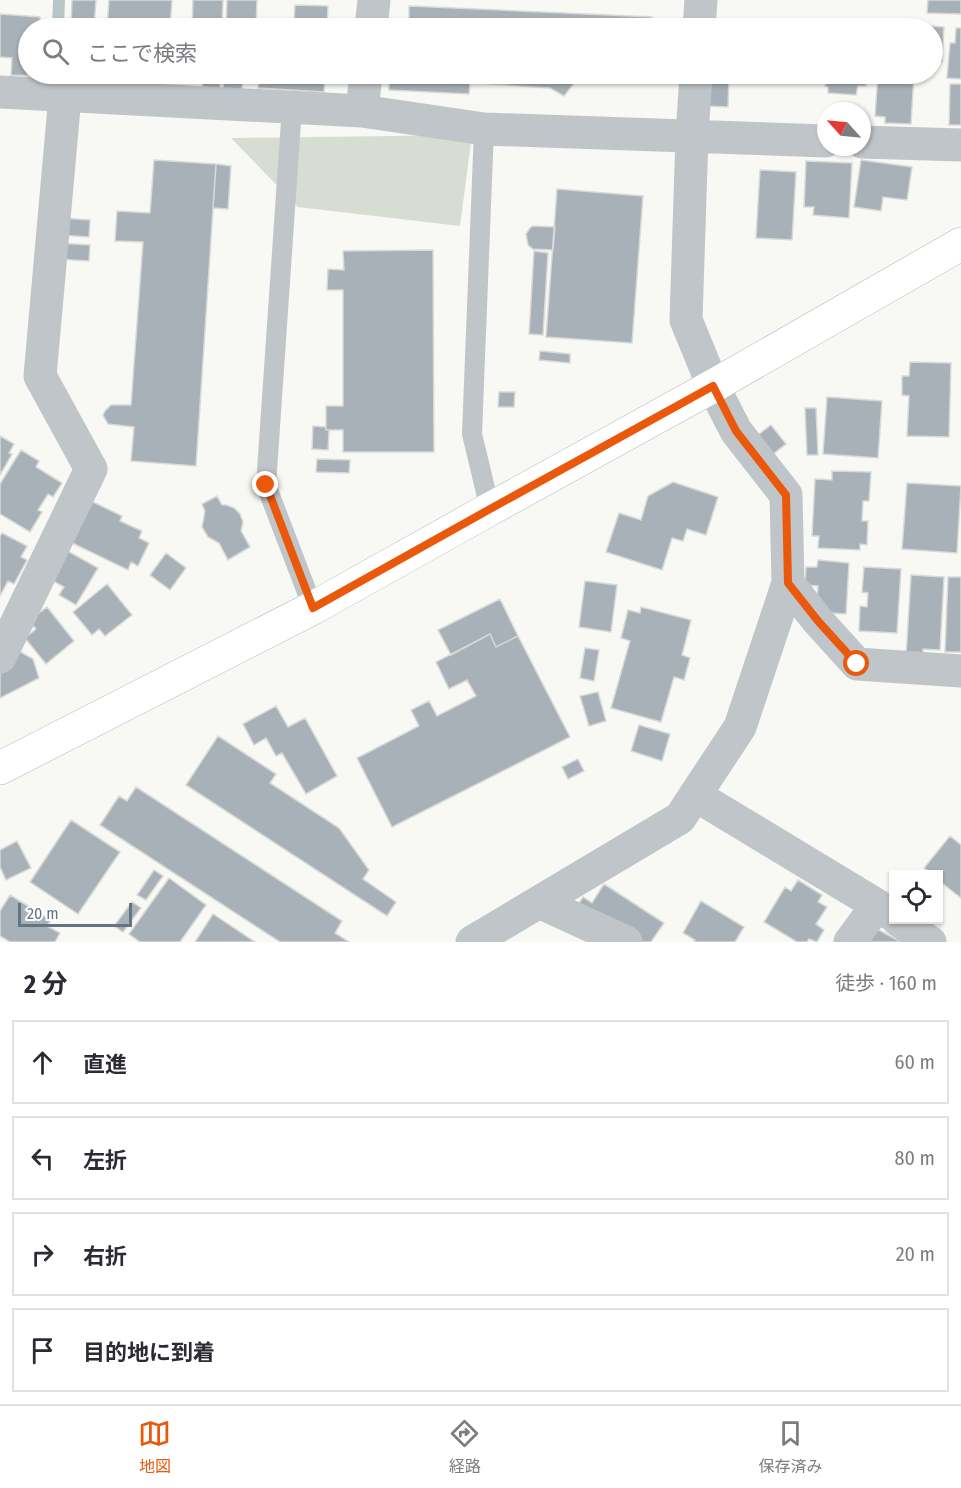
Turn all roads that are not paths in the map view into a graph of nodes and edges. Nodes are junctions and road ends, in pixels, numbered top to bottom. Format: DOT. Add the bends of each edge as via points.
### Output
graph roads {
  1 [pos="374,0"];
  2 [pos="701,0"];
  3 [pos="371,18"];
  4 [pos="700,18"];
  5 [pos="365,84"];
  6 [pos="695,84"];
  7 [pos="0,92"];
  8 [pos="65,96"];
  9 [pos="292,107"];
  10 [pos="362,111"];
  11 [pos="484,129"];
  12 [pos="692,136"];
  13 [pos="817,141"];
  14 [pos="871,142"];
  15 [pos="961,145"];
  16 [pos="961,244"];
  17 [pos="713,386"];
  18 [pos="490,509"];
  19 [pos="788,583"];
  20 [pos="313,608"];
  21 [pos="0,657"];
  22 [pos="961,671"];
  23 [pos="0,768"];
  24 [pos="695,795"];
  25 [pos="538,902"];
  26 [pos="889,913"];
  27 [pos="889,915"];
  28 [pos="904,924"];
  29 [pos="472,942"];
  30 [pos="626,942"];
  31 [pos="850,942"];
  32 [pos="930,942"];
  1 -- 3 [label="street"];
  2 -- 4 [label="street"];
  5 -- 10 [label="street"];
  6 -- 12 [label="street"];
  7 -- 8 [label="street"];
  8 -- 9 [label="street"];
  8 -- 21 [label="street" via="40,376 91,469"];
  9 -- 10 [label="street"];
  9 -- 20 [label="lane" via="266,485"];
  10 -- 11 [label="street"];
  11 -- 12 [label="street"];
  11 -- 18 [label="lane" via="472,435"];
  12 -- 13 [label="street"];
  12 -- 17 [label="street" via="686,321"];
  14 -- 15 [label="street"];
  16 -- 17 [label="street"];
  17 -- 18 [label="street"];
  17 -- 19 [label="street" via="736,431 786,495"];
  18 -- 20 [label="street"];
  19 -- 22 [label="street" via="857,664"];
  19 -- 24 [label="street" via="740,727"];
  20 -- 23 [label="street"];
  24 -- 25 [label="street" via="680,818"];
  24 -- 26 [label="street"];
  25 -- 29 [label="street"];
  25 -- 30 [label="street"];
  27 -- 31 [label="street"];
  28 -- 32 [label="street"];
}
